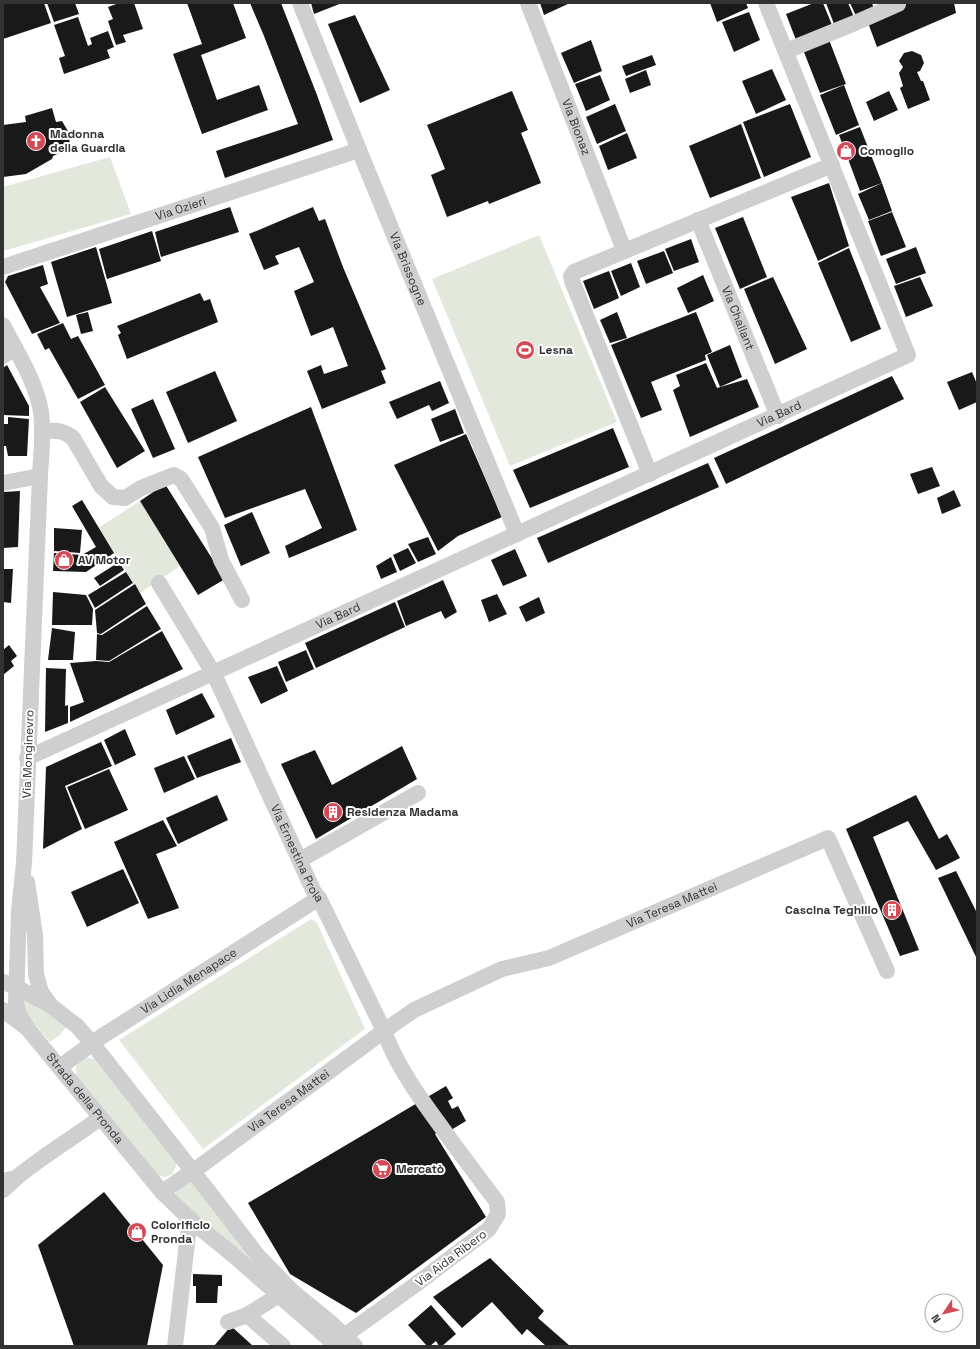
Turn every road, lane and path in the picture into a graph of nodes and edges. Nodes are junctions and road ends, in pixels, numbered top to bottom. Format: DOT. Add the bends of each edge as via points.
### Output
graph roads {
  1 [pos="300,3"];
  2 [pos="528,3"];
  3 [pos="766,3"];
  4 [pos="898,4"];
  5 [pos="786,51"];
  6 [pos="359,150"];
  7 [pos="832,165"];
  8 [pos="698,220"];
  9 [pos="624,250"];
  10 [pos="3,267"];
  11 [pos="3,325"];
  12 [pos="9,352"];
  13 [pos="778,416"];
  14 [pos="42,431"];
  15 [pos="650,474"];
  16 [pos="40,476"];
  17 [pos="3,483"];
  18 [pos="517,534"];
  19 [pos="159,583"];
  20 [pos="242,600"];
  21 [pos="214,674"];
  22 [pos="27,758"];
  23 [pos="418,793"];
  24 [pos="300,860"];
  25 [pos="24,863"];
  26 [pos="319,898"];
  27 [pos="17,959"];
  28 [pos="887,971"];
  29 [pos="3,972"];
  30 [pos="10,985"];
  31 [pos="51,1006"];
  32 [pos="3,1010"];
  33 [pos="27,1028"];
  34 [pos="384,1031"];
  35 [pos="92,1043"];
  36 [pos="60,1067"];
  37 [pos="100,1118"];
  38 [pos="193,1171"];
  39 [pos="10,1180"];
  40 [pos="3,1190"];
  41 [pos="162,1192"];
  42 [pos="195,1224"];
  43 [pos="278,1295"];
  44 [pos="246,1315"];
  45 [pos="228,1322"];
  46 [pos="346,1343"];
  47 [pos="175,1346"];
  48 [pos="283,1346"];
  1 -- 6 [label="street, Via Brissogne"];
  2 -- 9 [label="street, Via Bionaz"];
  3 -- 5 [label="street"];
  4 -- 5 [label="street"];
  5 -- 7 [label="street"];
  6 -- 10 [label="street, Via Ozieri"];
  6 -- 18 [label="street, Via Brissogne"];
  7 -- 8 [label="street"];
  7 -- 13 [label="street, Via Bard" via="908,355"];
  8 -- 9 [label="street"];
  8 -- 13 [label="street, Via Challant"];
  9 -- 15 [label="street" via="574,272 571,276"];
  11 -- 12 [label="street, Via Monginevro"];
  12 -- 14 [label="street, Via Monginevro" via="33,384 41,413"];
  13 -- 15 [label="street, Via Bard"];
  14 -- 16 [label="street, Via Monginevro"];
  14 -- 20 [label="street" via="60,430 73,438 101,486 113,497 125,498 141,488 174,475 181,478 212,528 221,560"];
  15 -- 18 [label="street, Via Bard"];
  16 -- 17 [label="street"];
  16 -- 22 [label="street, Via Monginevro"];
  18 -- 21 [label="street, Via Bard"];
  19 -- 21 [label="street, Via Ernestina Prola"];
  21 -- 22 [label="street, Via Bard"];
  21 -- 24 [label="street, Via Ernestina Prola"];
  22 -- 25 [label="street, Via Monginevro"];
  23 -- 24 [label="street"];
  24 -- 26 [label="street, Via Ernestina Prola"];
  25 -- 27 [label="street, Via Monginevro"];
  25 -- 31 [label="street" via="35,935 37,981"];
  26 -- 34 [label="street, Via Ernestina Prola"];
  26 -- 35 [label="street, Via Lidia Menapace"];
  27 -- 29 [label="street"];
  27 -- 30 [label="street, Via Monginevro"];
  28 -- 34 [label="street, Via Teresa Mattei" via="828,838 549,958 502,969 414,1010"];
  30 -- 31 [label="street"];
  30 -- 33 [label="street, Via Monginevro" via="19,1014"];
  31 -- 35 [label="street" via="77,1026"];
  32 -- 33 [label="street, Strada della Pronda"];
  33 -- 36 [label="street, Strada della Pronda"];
  34 -- 38 [label="street, Via Teresa Mattei"];
  34 -- 46 [label="street, Via Aida Ribero" via="410,1083 497,1202 498,1214 490,1229 415,1285"];
  35 -- 36 [label="street, Via Lidia Menapace"];
  35 -- 38 [label="street"];
  36 -- 37 [label="street, Strada della Pronda"];
  37 -- 39 [label="street"];
  37 -- 41 [label="street, Strada della Pronda"];
  38 -- 41 [label="street"];
  38 -- 46 [label="street" via="263,1262 293,1292 331,1323"];
  39 -- 40 [label="street"];
  41 -- 42 [label="street, Strada della Pronda"];
  42 -- 43 [label="street, Strada della Pronda"];
  42 -- 47 [label="street" via="188,1234"];
  43 -- 44 [label="street"];
  43 -- 46 [label="street, Strada della Pronda"];
  44 -- 45 [label="street"];
  44 -- 48 [label="street"];
}
